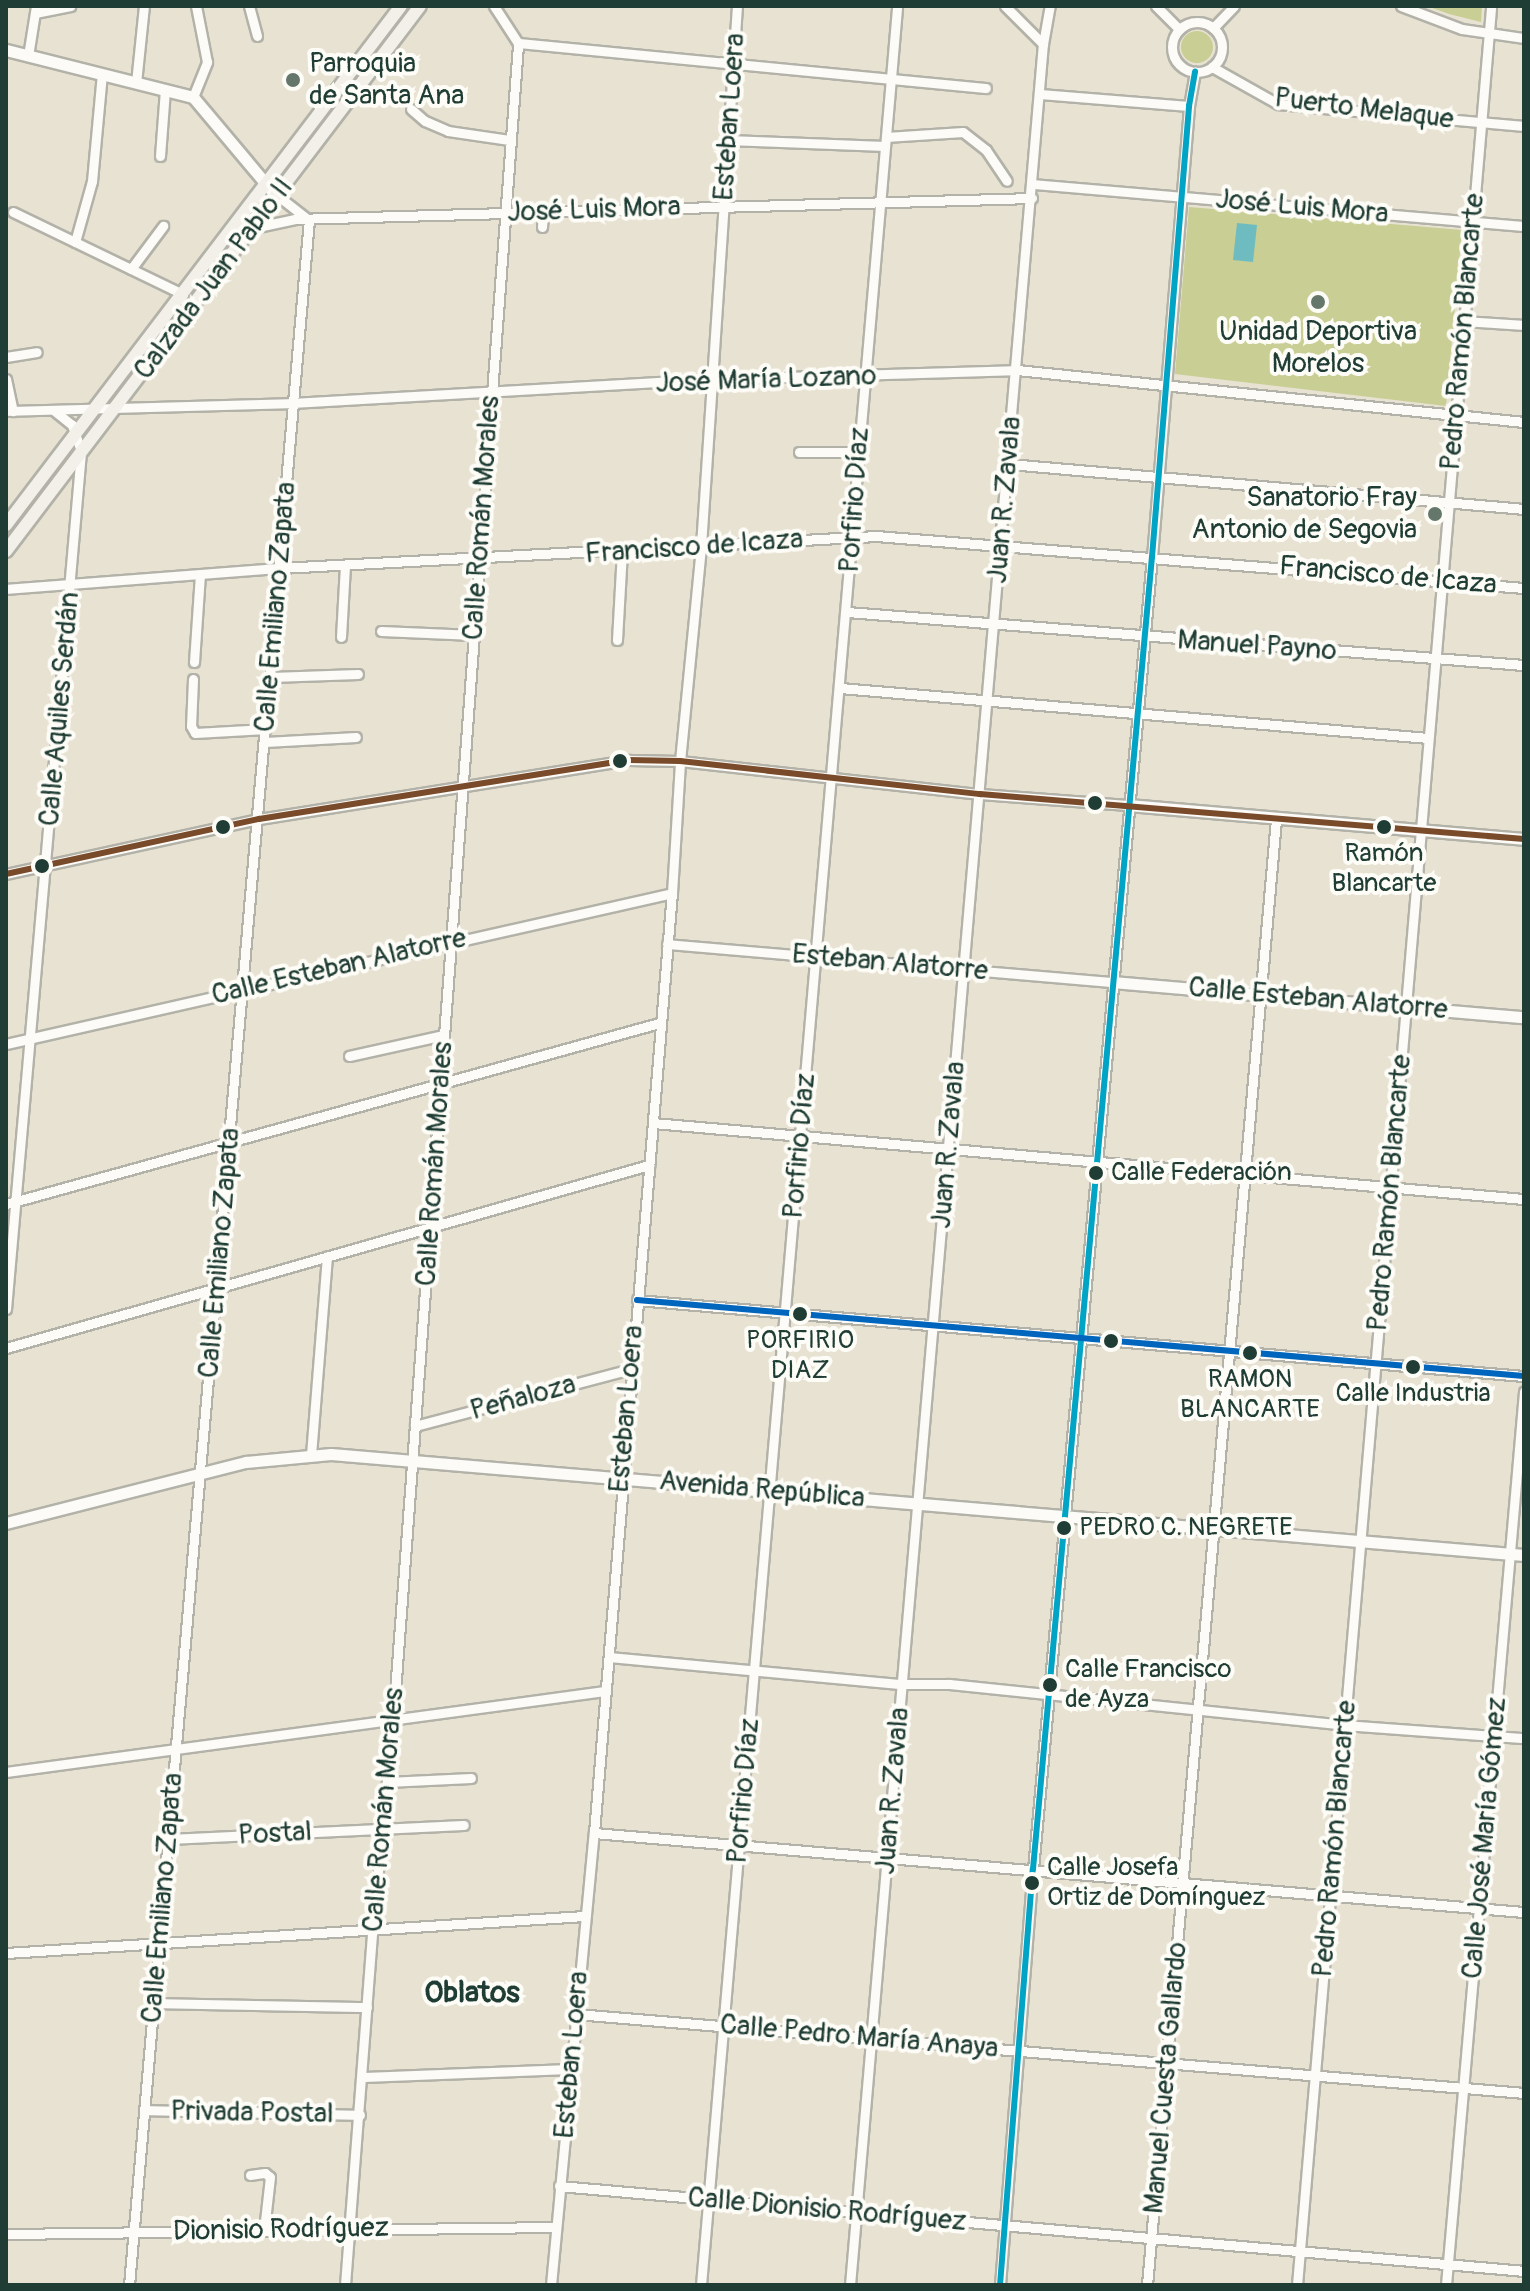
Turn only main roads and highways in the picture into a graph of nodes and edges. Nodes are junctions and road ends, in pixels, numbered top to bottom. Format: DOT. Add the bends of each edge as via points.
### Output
graph roads {
  1 [pos="401,6"];
  2 [pos="420,6"];
  3 [pos="361,59"];
  4 [pos="369,74"];
  5 [pos="6,525"];
  6 [pos="6,551"];
  1 -- 3 [label="main road, Calzada Juan Pablo II"];
  2 -- 4 [label="main road, Calzada Juan Pablo II"];
  3 -- 4 [label="main road"];
  3 -- 5 [label="main road, Calzada Juan Pablo II"];
  4 -- 6 [label="main road, Calzada Juan Pablo II"];
}
